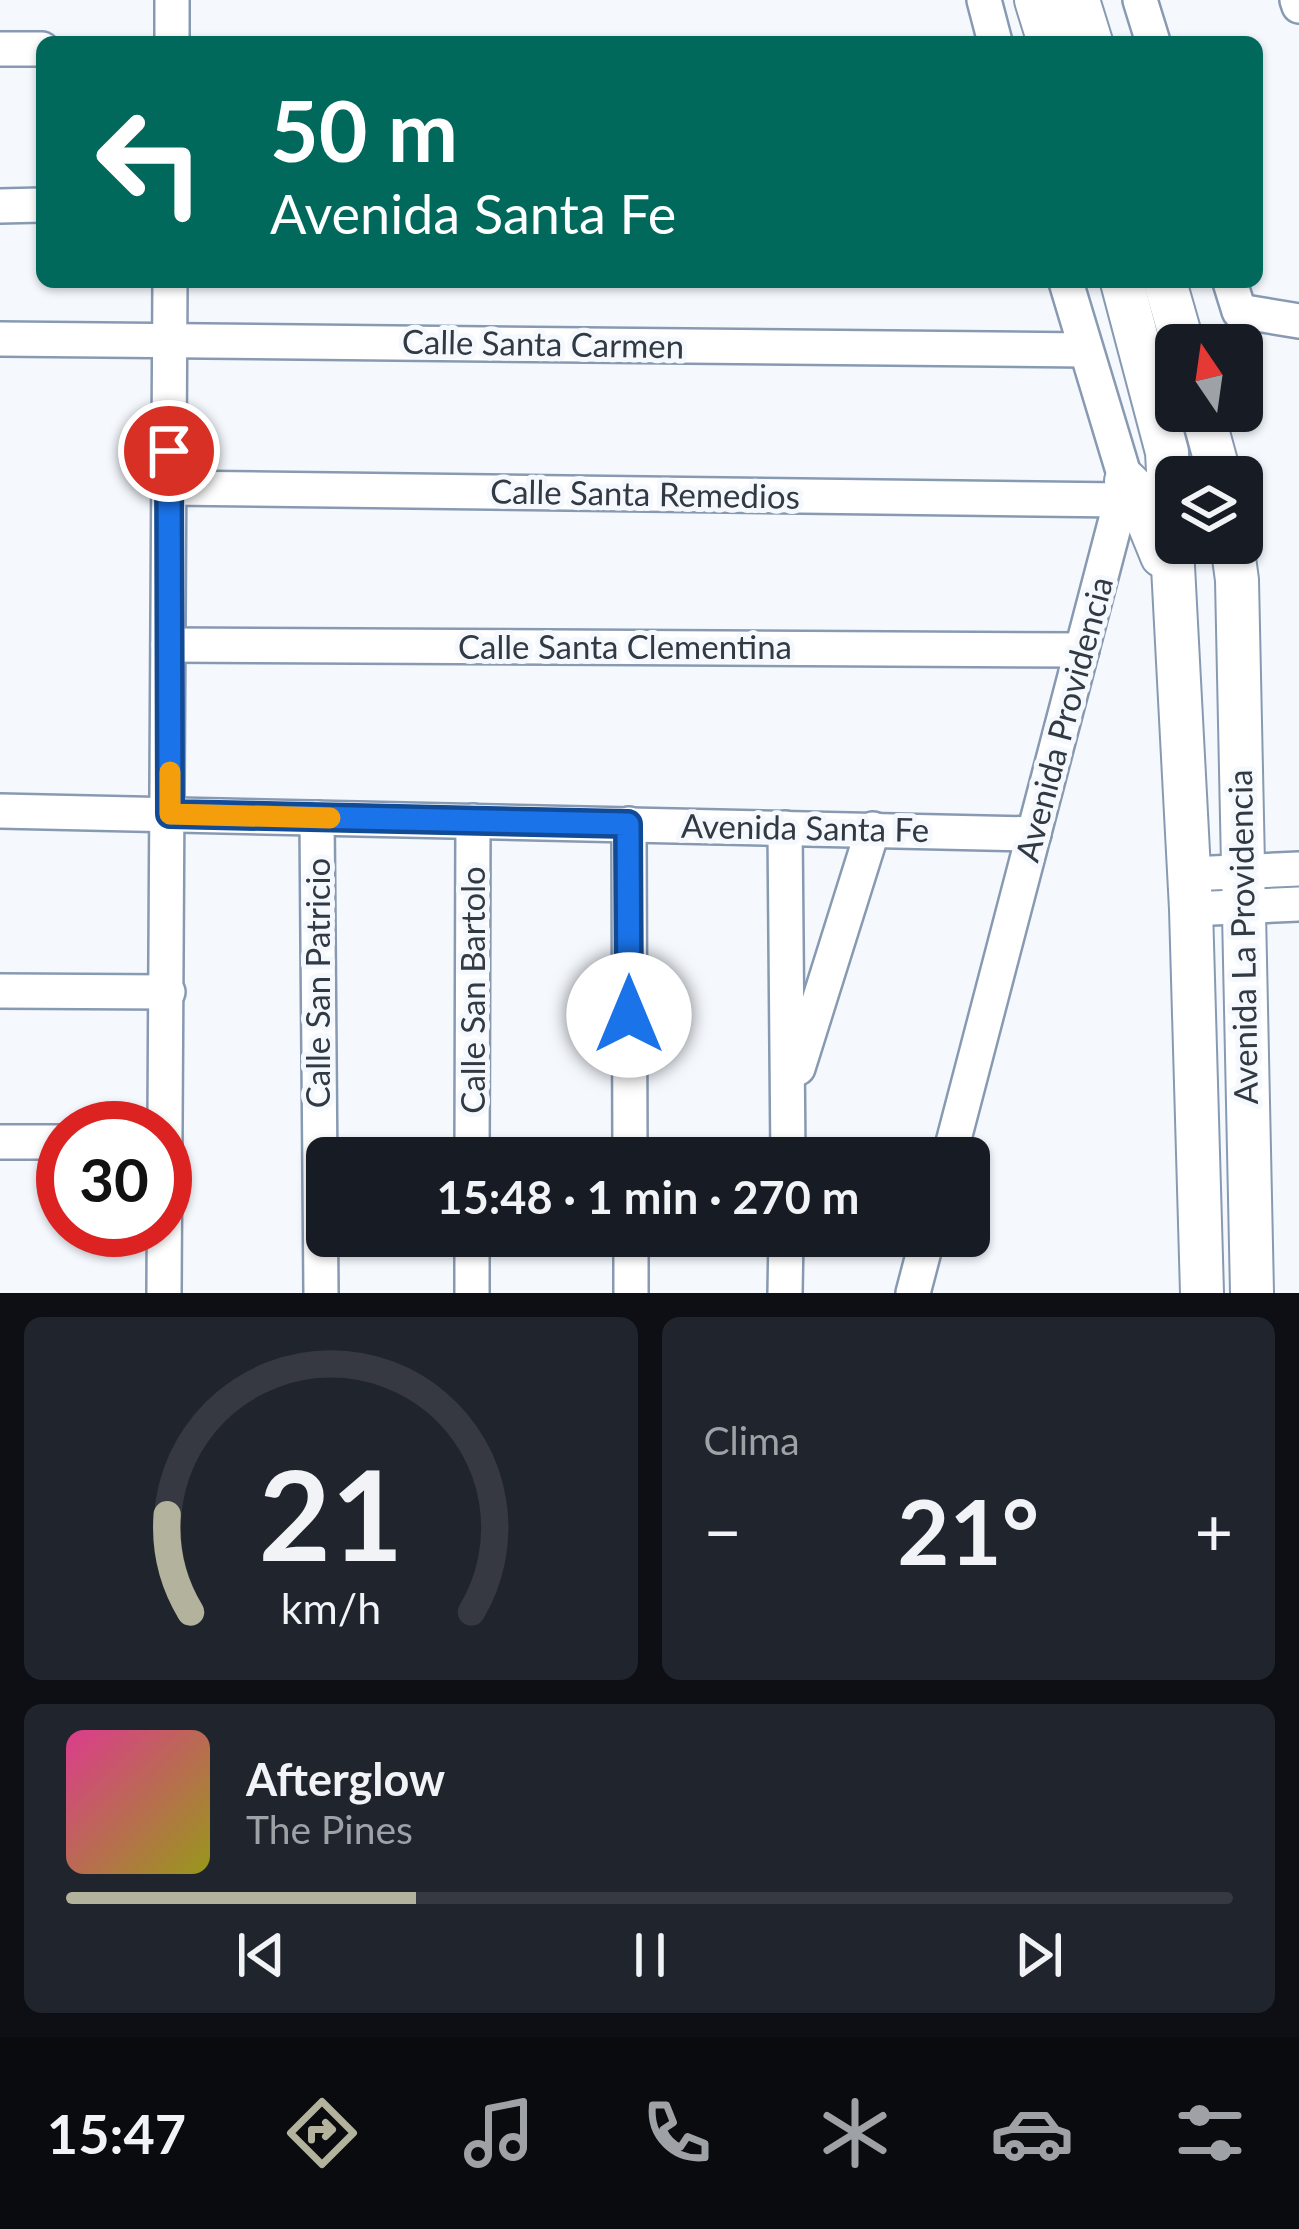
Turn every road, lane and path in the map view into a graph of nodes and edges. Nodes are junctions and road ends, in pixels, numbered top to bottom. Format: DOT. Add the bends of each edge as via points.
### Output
graph roads {
  1 [pos="172,0"];
  2 [pos="984,0"];
  3 [pos="1036,0"];
  4 [pos="1078,0"];
  5 [pos="1140,0"];
  6 [pos="172,36"];
  7 [pos="993,36"];
  8 [pos="1046,36"];
  9 [pos="1089,36"];
  10 [pos="1151,36"];
  11 [pos="0,49"];
  12 [pos="36,49"];
  13 [pos="36,205"];
  14 [pos="0,206"];
  15 [pos="170,288"];
  16 [pos="1068,288"];
  17 [pos="1124,288"];
  18 [pos="1167,288"];
  19 [pos="1234,297"];
  20 [pos="1299,321"];
  21 [pos="1177,324"];
  22 [pos="0,339"];
  23 [pos="170,340"];
  24 [pos="1085,350"];
  25 [pos="169,488"];
  26 [pos="1124,490"];
  27 [pos="1234,564"];
  28 [pos="1176,591"];
  29 [pos="168,645"];
  30 [pos="1082,650"];
  31 [pos="0,811"];
  32 [pos="170,814"];
  33 [pos="317,818"];
  34 [pos="473,821"];
  35 [pos="628,824"];
  36 [pos="785,828"];
  37 [pos="873,829"];
  38 [pos="1034,834"];
  39 [pos="1299,869"];
  40 [pos="1240,889"];
  41 [pos="1190,891"];
  42 [pos="1299,904"];
  43 [pos="0,991"];
  44 [pos="168,992"];
  45 [pos="789,1096"];
  46 [pos="167,1101"];
  47 [pos="472,1137"];
  48 [pos="630,1137"];
  49 [pos="788,1137"];
  50 [pos="955,1137"];
  51 [pos="0,1142"];
  52 [pos="36,1142"];
  53 [pos="164,1257"];
  54 [pos="472,1257"];
  55 [pos="631,1257"];
  56 [pos="786,1257"];
  57 [pos="922,1257"];
  58 [pos="164,1293"];
  59 [pos="321,1293"];
  60 [pos="472,1293"];
  61 [pos="631,1293"];
  62 [pos="785,1293"];
  63 [pos="913,1293"];
  64 [pos="1202,1293"];
  65 [pos="1252,1293"];
  1 -- 6 [label="street"];
  2 -- 7 [label="street"];
  3 -- 8 [label="main road"];
  4 -- 9 [label="main road"];
  5 -- 10 [label="street"];
  11 -- 12 [label="street"];
  13 -- 14 [label="street"];
  15 -- 23 [label="street"];
  16 -- 24 [label="street"];
  17 -- 28 [label="main road, Avenida La Providencia" via="1167,452"];
  18 -- 21 [label="main road"];
  19 -- 20 [label="street"];
  22 -- 23 [label="street, Calle Santa Carmen"];
  23 -- 24 [label="street, Calle Santa Carmen"];
  23 -- 25 [label="street"];
  24 -- 26 [label="street"];
  25 -- 26 [label="street, Calle Santa Remedios"];
  25 -- 29 [label="street"];
  26 -- 28 [label="main road" via="1135,490"];
  26 -- 30 [label="street, Avenida Providencia"];
  27 -- 40 [label="main road, Avenida La Providencia"];
  28 -- 41 [label="main road, Avenida La Providencia"];
  29 -- 30 [label="street, Calle Santa Clementina"];
  29 -- 32 [label="street"];
  30 -- 38 [label="street, Avenida Providencia"];
  31 -- 32 [label="street, Avenida Santa Fe"];
  32 -- 33 [label="street, Avenida Santa Fe"];
  32 -- 44 [label="street"];
  33 -- 34 [label="street, Avenida Santa Fe"];
  33 -- 59 [label="street, Calle San Patricio"];
  34 -- 35 [label="street, Avenida Santa Fe"];
  34 -- 47 [label="street, Calle San Bartolo"];
  35 -- 36 [label="street, Avenida Santa Fe"];
  35 -- 48 [label="street"];
  36 -- 37 [label="street, Avenida Santa Fe"];
  36 -- 45 [label="street"];
  37 -- 38 [label="street, Avenida Santa Fe"];
  37 -- 45 [label="street"];
  38 -- 50 [label="street, Avenida Providencia"];
  39 -- 40 [label="street"];
  40 -- 41 [label="street"];
  40 -- 42 [label="street"];
  40 -- 65 [label="main road, Avenida La Providencia"];
  41 -- 64 [label="main road, Avenida La Providencia"];
  43 -- 44 [label="street"];
  44 -- 46 [label="street"];
  45 -- 49 [label="street"];
  51 -- 52 [label="street"];
  53 -- 58 [label="street"];
  54 -- 60 [label="street"];
  55 -- 61 [label="street"];
  56 -- 62 [label="street"];
  57 -- 63 [label="street"];
}
